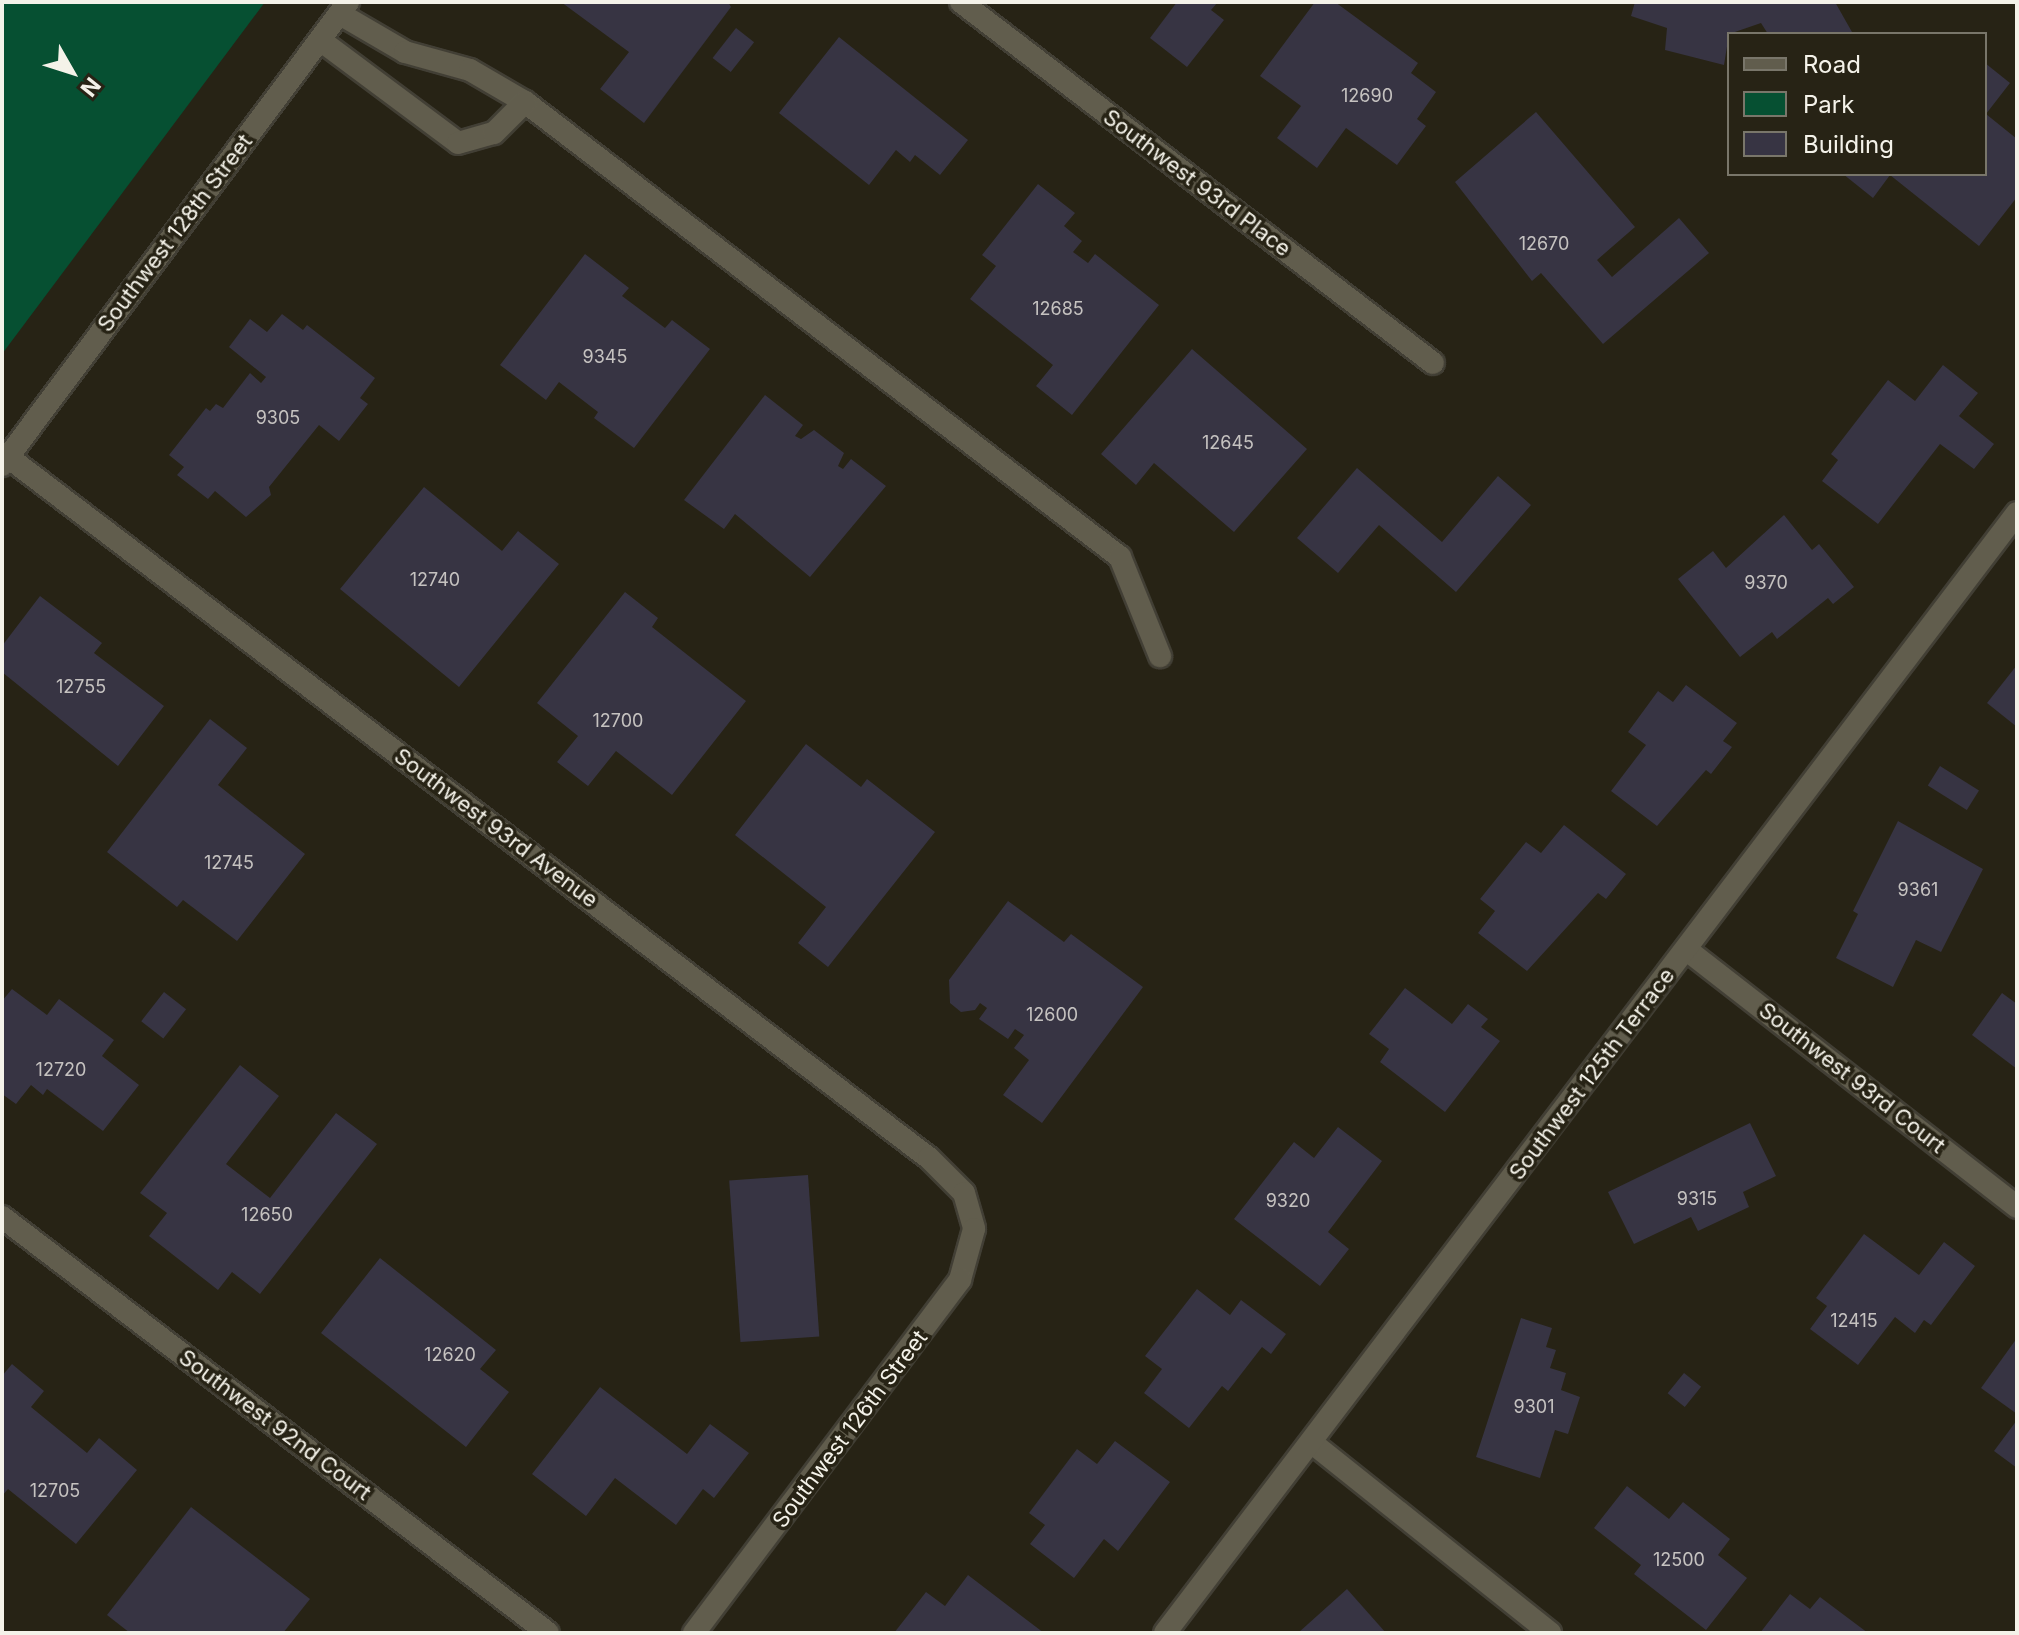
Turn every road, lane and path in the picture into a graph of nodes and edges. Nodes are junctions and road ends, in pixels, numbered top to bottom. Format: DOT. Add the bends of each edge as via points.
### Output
graph roads {
  1 [pos="961,2"];
  2 [pos="344,8"];
  3 [pos="320,40"];
  4 [pos="525,102"];
  5 [pos="1433,363"];
  6 [pos="5,461"];
  7 [pos="2017,513"];
  8 [pos="1160,656"];
  9 [pos="1687,950"];
  10 [pos="2017,1207"];
  11 [pos="973,1210"];
  12 [pos="2,1217"];
  13 [pos="1311,1442"];
  14 [pos="548,1633"];
  15 [pos="694,1633"];
  16 [pos="1165,1633"];
  17 [pos="1550,1633"];
  1 -- 5 [label="street, Southwest 93rd Place"];
  2 -- 3 [label="street, Southwest 128th Street"];
  2 -- 4 [label="street" via="405,52 470,70"];
  3 -- 4 [label="street" via="458,143 494,133"];
  3 -- 6 [label="street, Southwest 128th Street"];
  4 -- 8 [label="street" via="1120,557"];
  6 -- 11 [label="street, Southwest 93rd Avenue" via="929,1158"];
  7 -- 9 [label="street, Southwest 125th Terrace"];
  9 -- 10 [label="street, Southwest 93rd Court"];
  9 -- 13 [label="street, Southwest 125th Terrace"];
  11 -- 15 [label="street, Southwest 126th Street" via="968,1264 943,1308"];
  12 -- 14 [label="street, Southwest 92nd Court"];
  13 -- 16 [label="street, Southwest 125th Terrace"];
  13 -- 17 [label="street"];
}
